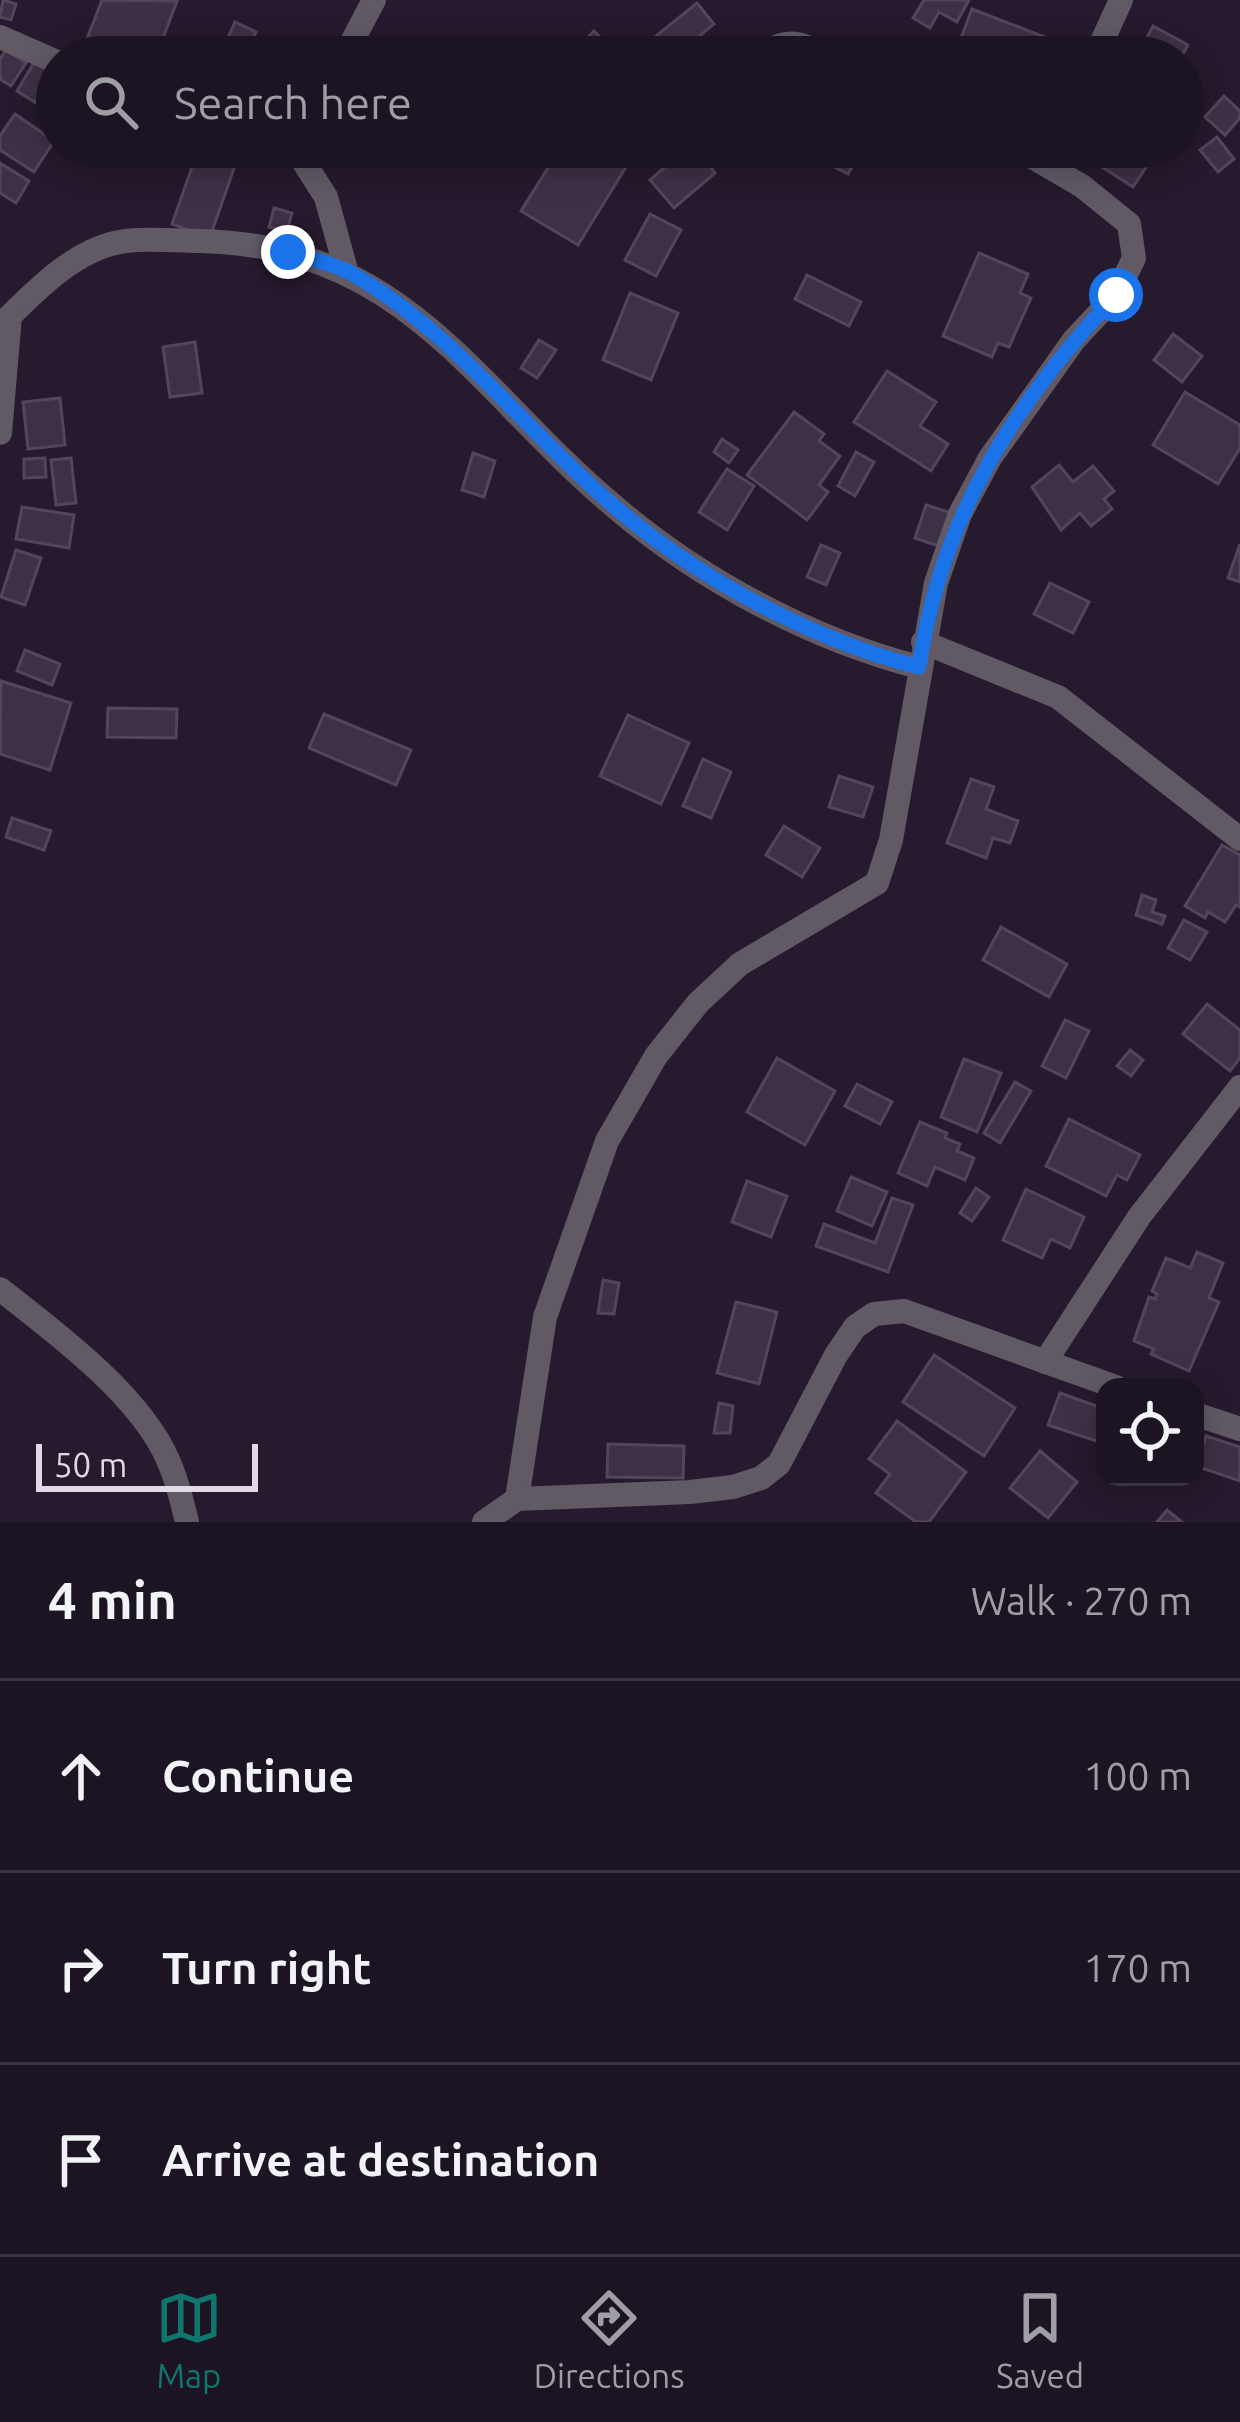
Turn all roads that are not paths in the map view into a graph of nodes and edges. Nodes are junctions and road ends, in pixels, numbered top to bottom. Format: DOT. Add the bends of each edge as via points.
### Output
graph roads {
  1 [pos="374,0"];
  2 [pos="1121,0"];
  3 [pos="355,36"];
  4 [pos="1105,36"];
  5 [pos="0,37"];
  6 [pos="36,53"];
  7 [pos="308,168"];
  8 [pos="1062,168"];
  9 [pos="346,270"];
  10 [pos="5,321"];
  11 [pos="0,433"];
  12 [pos="921,655"];
  13 [pos="1240,839"];
  14 [pos="1240,1087"];
  15 [pos="0,1289"];
  16 [pos="1045,1362"];
  17 [pos="1096,1380"];
  18 [pos="1204,1417"];
  19 [pos="1240,1429"];
  20 [pos="517,1499"];
  21 [pos="187,1522"];
  22 [pos="484,1522"];
  1 -- 3 [label="street"];
  2 -- 4 [label="street"];
  5 -- 6 [label="street"];
  7 -- 9 [label="street" via="326,197"];
  8 -- 12 [label="street" via="1129,224 1134,258 960,514"];
  9 -- 10 [label="street" via="237,242 128,241 101,246 62,270"];
  9 -- 12 [label="street" via="447,342 614,506 672,551 822,636"];
  10 -- 11 [label="street"];
  12 -- 13 [label="street" via="1058,697"];
  12 -- 20 [label="street" via="877,884 740,964 698,1003 607,1141 545,1317"];
  14 -- 16 [label="street" via="1139,1217"];
  15 -- 21 [label="street" via="140,1414 168,1459"];
  16 -- 17 [label="street"];
  16 -- 20 [label="street" via="904,1311 874,1314 855,1327 778,1464 761,1478 689,1492"];
  18 -- 19 [label="street"];
  20 -- 22 [label="street"];
}
